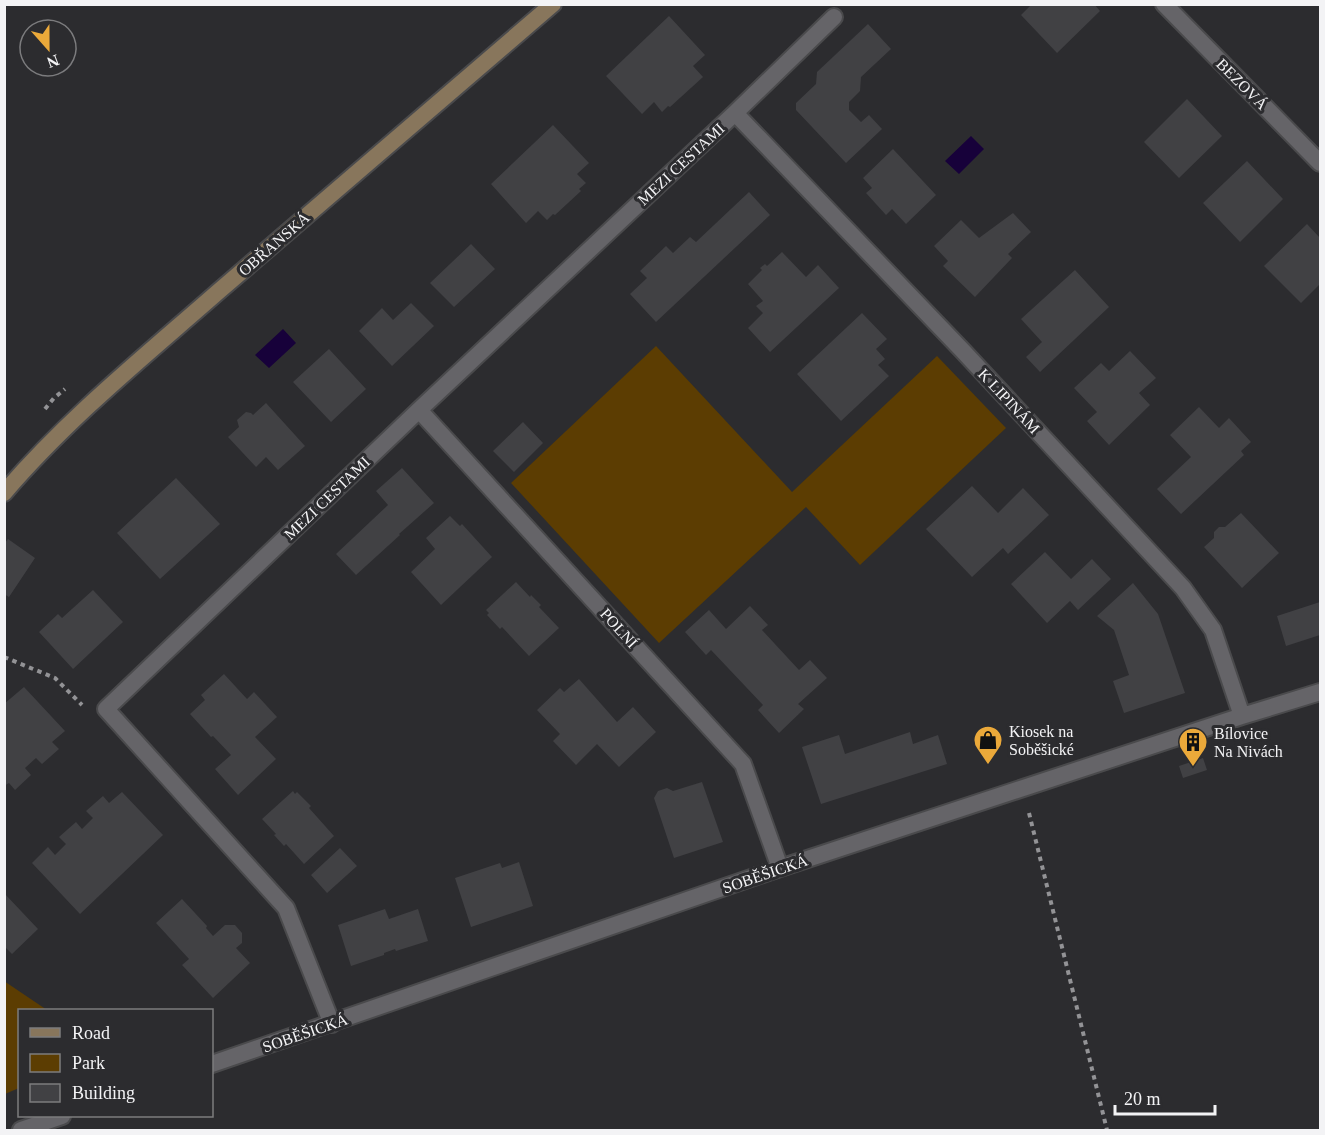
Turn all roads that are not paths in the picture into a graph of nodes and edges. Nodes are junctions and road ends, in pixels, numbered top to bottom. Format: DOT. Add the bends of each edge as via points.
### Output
graph roads {
  1 [pos="554,4"];
  2 [pos="1164,4"];
  3 [pos="834,17"];
  4 [pos="735,113"];
  5 [pos="1320,163"];
  6 [pos="419,410"];
  7 [pos="4,494"];
  8 [pos="1320,692"];
  9 [pos="1242,716"];
  10 [pos="780,868"];
  11 [pos="332,1024"];
  12 [pos="213,1064"];
  13 [pos="59,1117"];
  14 [pos="21,1131"];
  1 -- 7 [label="main road, OBŘANSKÁ" via="121,377 65,428"];
  2 -- 5 [label="street, BEZOVÁ"];
  3 -- 4 [label="street, MEZI CESTAMI"];
  4 -- 6 [label="street, MEZI CESTAMI"];
  4 -- 9 [label="street, K LIPINÁM" via="1183,588 1213,630"];
  6 -- 10 [label="street, POLNÍ" via="743,764"];
  6 -- 11 [label="street, MEZI CESTAMI" via="106,709 286,908"];
  8 -- 9 [label="street, SOBĚŠICKÁ"];
  9 -- 10 [label="street, SOBĚŠICKÁ"];
  10 -- 11 [label="street, SOBĚŠICKÁ"];
  11 -- 12 [label="street, SOBĚŠICKÁ"];
  13 -- 14 [label="street"];
}
